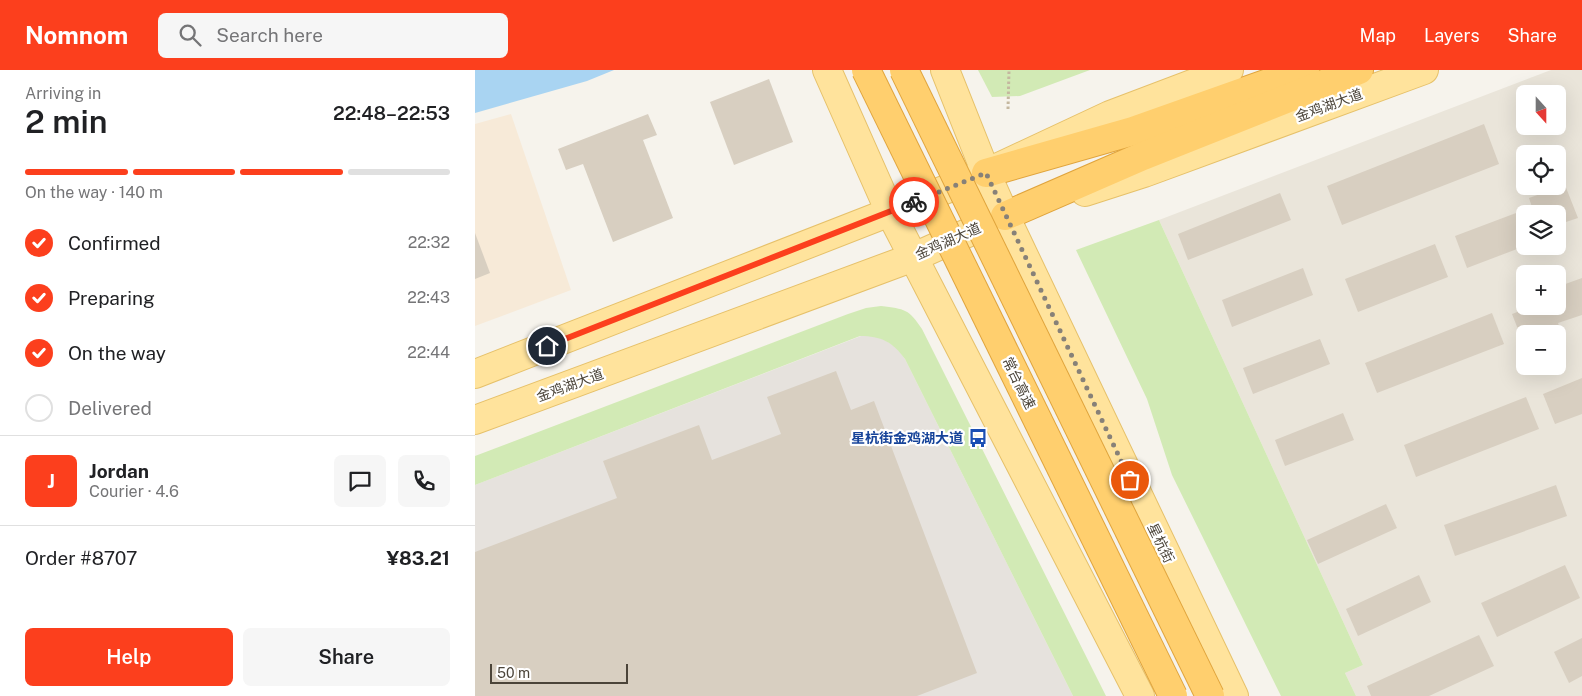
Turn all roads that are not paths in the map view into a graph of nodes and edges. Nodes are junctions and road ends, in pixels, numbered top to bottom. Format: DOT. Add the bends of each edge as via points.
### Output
graph roads {
  1 [pos="827,70"];
  2 [pos="866,70"];
  3 [pos="904,70"];
  4 [pos="945,70"];
  5 [pos="1229,70"];
  6 [pos="1359,70"];
  7 [pos="1424,70"];
  8 [pos="1297,80"];
  9 [pos="986,173"];
  10 [pos="890,212"];
  11 [pos="1005,216"];
  12 [pos="914,257"];
  13 [pos="475,374"];
  14 [pos="475,420"];
  15 [pos="1139,696"];
  16 [pos="1173,696"];
  17 [pos="1210,696"];
  18 [pos="1234,696"];
  1 -- 10 [label="main road"];
  2 -- 16 [label="highway, 常台高速, bridge"];
  3 -- 17 [label="highway, bridge"];
  4 -- 9 [label="main road, 星杭街"];
  5 -- 9 [label="main road" via="1110,114"];
  6 -- 8 [label="highway"];
  7 -- 11 [label="main road, 金鸡湖大道" via="1144,173"];
  8 -- 9 [label="highway"];
  8 -- 11 [label="highway" via="1143,156"];
  9 -- 10 [label="main road"];
  9 -- 11 [label="main road, 星杭街"];
  10 -- 12 [label="main road"];
  10 -- 13 [label="main road"];
  11 -- 12 [label="main road, 金鸡湖大道"];
  11 -- 18 [label="main road, 星杭街"];
  12 -- 14 [label="main road, 金鸡湖大道"];
  12 -- 15 [label="main road"];
}
